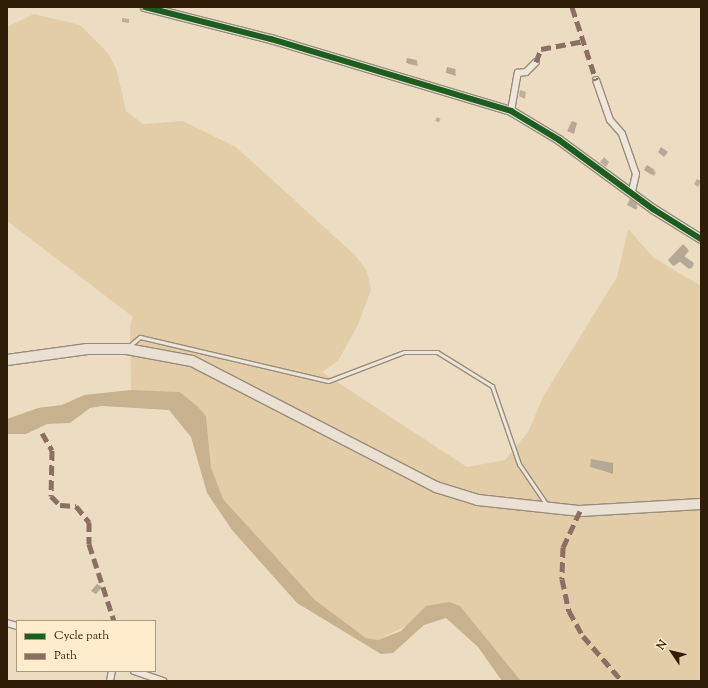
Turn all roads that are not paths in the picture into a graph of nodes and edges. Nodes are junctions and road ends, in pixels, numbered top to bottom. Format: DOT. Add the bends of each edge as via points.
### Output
graph roads {
  1 [pos="145,7"];
  2 [pos="536,62"];
  3 [pos="596,80"];
  4 [pos="511,111"];
  5 [pos="632,192"];
  6 [pos="701,238"];
  7 [pos="127,349"];
  8 [pos="7,360"];
  9 [pos="701,504"];
  10 [pos="551,510"];
  11 [pos="137,672"];
  12 [pos="163,681"];
  1 -- 4 [label="street" via="271,39"];
  2 -- 4 [label="street" via="526,72 518,73"];
  3 -- 5 [label="street" via="610,120 622,134 636,174"];
  4 -- 5 [label="street" via="559,140"];
  5 -- 6 [label="street"];
  7 -- 8 [label="main road" via="87,349"];
  7 -- 10 [label="main road" via="192,361 436,487 478,500"];
  7 -- 10 [label="lane" via="140,337 328,381 404,352 437,352 492,386 518,464"];
  9 -- 10 [label="main road"];
  11 -- 12 [label="street"];
}
